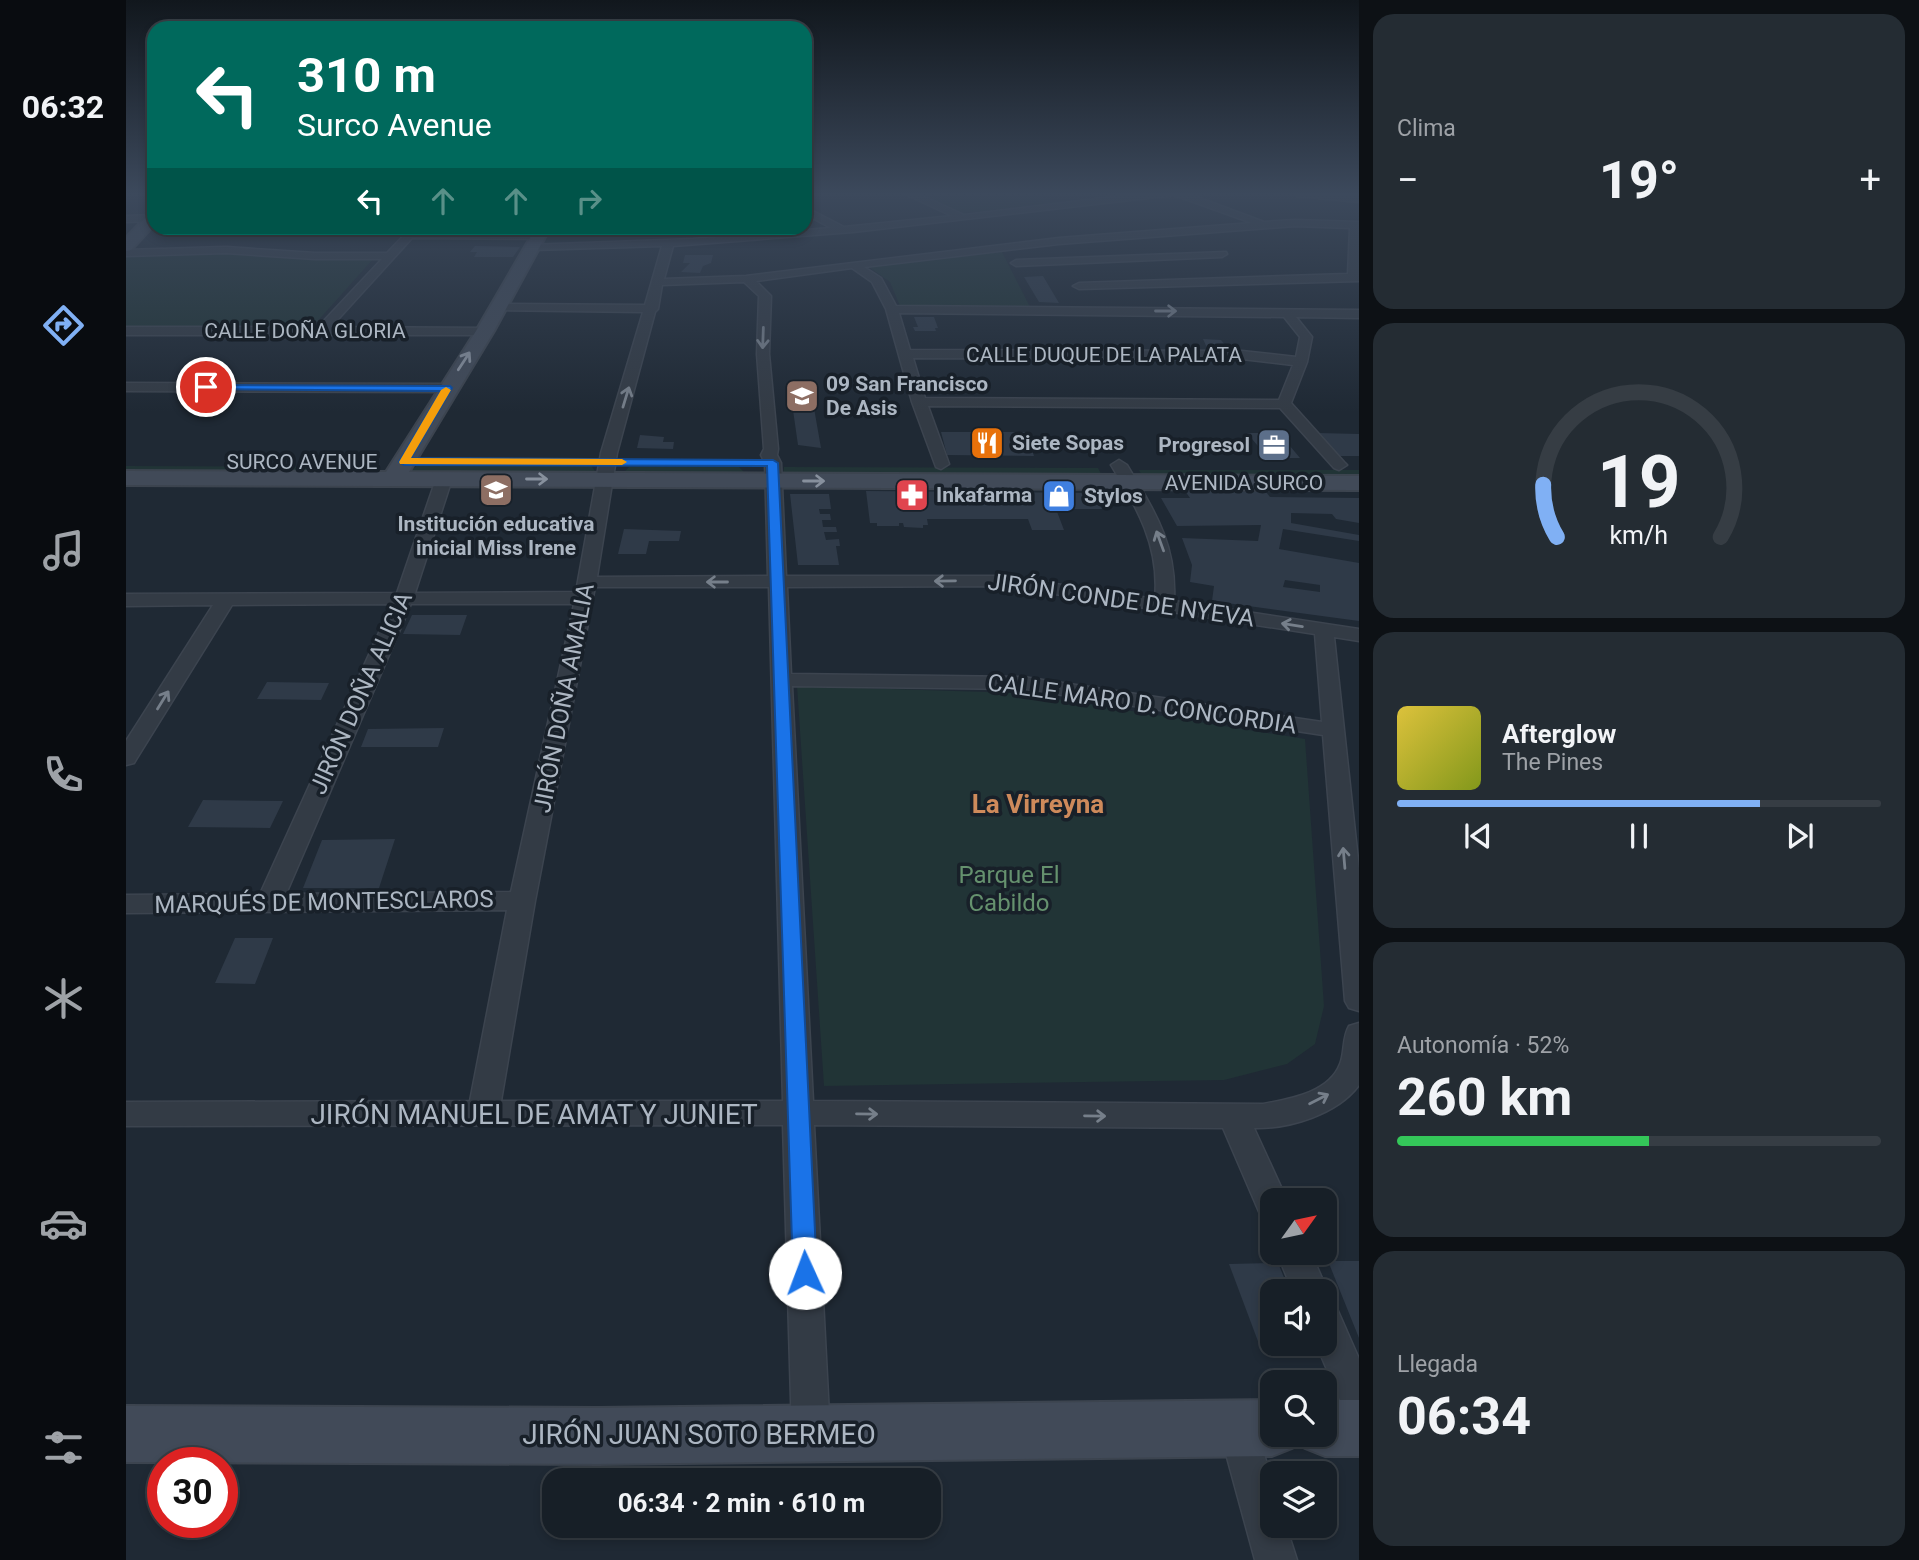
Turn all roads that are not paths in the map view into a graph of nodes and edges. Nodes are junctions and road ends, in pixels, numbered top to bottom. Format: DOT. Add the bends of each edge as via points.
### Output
graph roads {
  1 [pos="379,266"];
  2 [pos="522,266"];
  3 [pos="663,266"];
  4 [pos="849,266"];
  5 [pos="856,266"];
  6 [pos="1356,278"];
  7 [pos="746,279"];
  8 [pos="660,282"];
  9 [pos="499,307"];
  10 [pos="652,309"];
  11 [pos="892,309"];
  12 [pos="1098,311"];
  13 [pos="1286,312"];
  14 [pos="1359,314"];
  15 [pos="126,331"];
  16 [pos="321,331"];
  17 [pos="485,331"];
  18 [pos="905,354"];
  19 [pos="1301,362"];
  20 [pos="126,387"];
  21 [pos="447,388"];
  22 [pos="919,402"];
  23 [pos="1283,405"];
  24 [pos="126,462"];
  25 [pos="941,464"];
  26 [pos="399,470"];
  27 [pos="606,471"];
  28 [pos="773,472"];
  29 [pos="1124,474"];
  30 [pos="1352,476"];
  31 [pos="126,478"];
  32 [pos="444,479"];
  33 [pos="778,582"];
  34 [pos="586,590"];
  35 [pos="404,599"];
  36 [pos="126,600"];
  37 [pos="226,600"];
  38 [pos="1164,605"];
  39 [pos="1324,629"];
  40 [pos="1359,635"];
  41 [pos="782,680"];
  42 [pos="1334,730"];
  43 [pos="126,758"];
  44 [pos="522,901"];
  45 [pos="269,903"];
  46 [pos="126,904"];
  47 [pos="1354,928"];
  48 [pos="1359,1001"];
  49 [pos="1359,1034"];
  50 [pos="799,1113"];
  51 [pos="126,1114"];
  52 [pos="483,1115"];
  53 [pos="1234,1117"];
  54 [pos="1265,1188"];
  55 [pos="1337,1351"];
  56 [pos="1359,1401"];
  57 [pos="1255,1428"];
  58 [pos="1337,1428"];
  59 [pos="1359,1428"];
  60 [pos="126,1434"];
  61 [pos="811,1434"];
  62 [pos="1276,1560"];
  1 -- 16 [label="street"];
  2 -- 9 [label="main road"];
  3 -- 8 [label="street, JIRÓN DOÑA AMALIA"];
  4 -- 7 [label="street"];
  5 -- 11 [label="street" via="877,279"];
  6 -- 12 [label="street" via="1076,281"];
  7 -- 8 [label="street"];
  7 -- 28 [label="street, one-way" via="765,296 763,354"];
  8 -- 10 [label="street, JIRÓN DOÑA AMALIA"];
  9 -- 10 [label="street"];
  9 -- 17 [label="main road"];
  27 -- 10 [label="street, JIRÓN DOÑA AMALIA, one-way"];
  11 -- 12 [label="street"];
  11 -- 18 [label="street"];
  12 -- 13 [label="street, one-way"];
  13 -- 14 [label="street"];
  13 -- 19 [label="street" via="1306,337"];
  15 -- 16 [label="street, CALLE DOÑA GLORIA"];
  16 -- 17 [label="street, CALLE DOÑA GLORIA"];
  21 -- 17 [label="main road, one-way"];
  18 -- 19 [label="street, CALLE DUQUE DE LA PALATA" via="1242,355"];
  18 -- 22 [label="street"];
  19 -- 23 [label="street"];
  20 -- 21 [label="street"];
  21 -- 26 [label="main road"];
  22 -- 23 [label="street"];
  22 -- 25 [label="street"];
  23 -- 30 [label="street"];
  24 -- 26 [label="main road, SURCO AVENUE"];
  25 -- 28 [label="main road, SURCO AVENUE"];
  25 -- 29 [label="main road, SURCO AVENUE"];
  26 -- 27 [label="main road, SURCO AVENUE"];
  26 -- 31 [label="main road, SURCO AVENUE"];
  26 -- 32 [label="main road, SURCO AVENUE"];
  27 -- 28 [label="main road, SURCO AVENUE"];
  32 -- 27 [label="main road, SURCO AVENUE, one-way"];
  27 -- 34 [label="street, JIRÓN DOÑA AMALIA"];
  28 -- 29 [label="main road, SURCO AVENUE, one-way"];
  28 -- 33 [label="street"];
  29 -- 30 [label="main road, AVENIDA SURCO"];
  38 -- 29 [label="street, one-way" via="1165,555"];
  32 -- 35 [label="street, JIRÓN DOÑA ALICIA"];
  33 -- 34 [label="street, JIRÓN CONDE DE NYEVA, one-way"];
  38 -- 33 [label="street, JIRÓN CONDE DE NYEVA, one-way" via="1003,581"];
  33 -- 41 [label="street"];
  34 -- 35 [label="street, JIRÓN CONDE DE NYEVA"];
  34 -- 44 [label="street, JIRÓN DOÑA AMALIA"];
  35 -- 37 [label="street, JIRÓN CONDE DE NYEVA"];
  35 -- 45 [label="street, JIRÓN DOÑA ALICIA"];
  36 -- 37 [label="street, JIRÓN CONDE DE NYEVA"];
  43 -- 37 [label="street, one-way"];
  39 -- 38 [label="street, JIRÓN CONDE DE NYEVA, one-way"];
  39 -- 40 [label="street, JIRÓN CONDE DE NYEVA"];
  39 -- 42 [label="street"];
  41 -- 42 [label="street, CALLE MARO D. CONCORDIA" via="1023,683"];
  41 -- 50 [label="street"];
  47 -- 42 [label="street, one-way"];
  44 -- 45 [label="street, MARQUÉS DE MONTESCLAROS"];
  44 -- 52 [label="street, JIRÓN DOÑA AMALIA"];
  45 -- 46 [label="street, MARQUÉS DE MONTESCLAROS"];
  47 -- 48 [label="street"];
  53 -- 49 [label="street, JIRÓN MANUEL DE AMAT Y JUNIET, one-way" via="1291,1111 1337,1089 1353,1069"];
  50 -- 52 [label="street, JIRÓN MANUEL DE AMAT Y JUNIET"];
  50 -- 53 [label="street, JIRÓN MANUEL DE AMAT Y JUNIET, one-way"];
  50 -- 61 [label="street"];
  51 -- 52 [label="street, JIRÓN MANUEL DE AMAT Y JUNIET"];
  53 -- 54 [label="street"];
  55 -- 56 [label="street"];
  57 -- 61 [label="main road, JIRÓN JUAN SOTO BERMEO"];
  57 -- 62 [label="street"];
  58 -- 59 [label="main road"];
  60 -- 61 [label="main road, JIRÓN JUAN SOTO BERMEO"];
}
